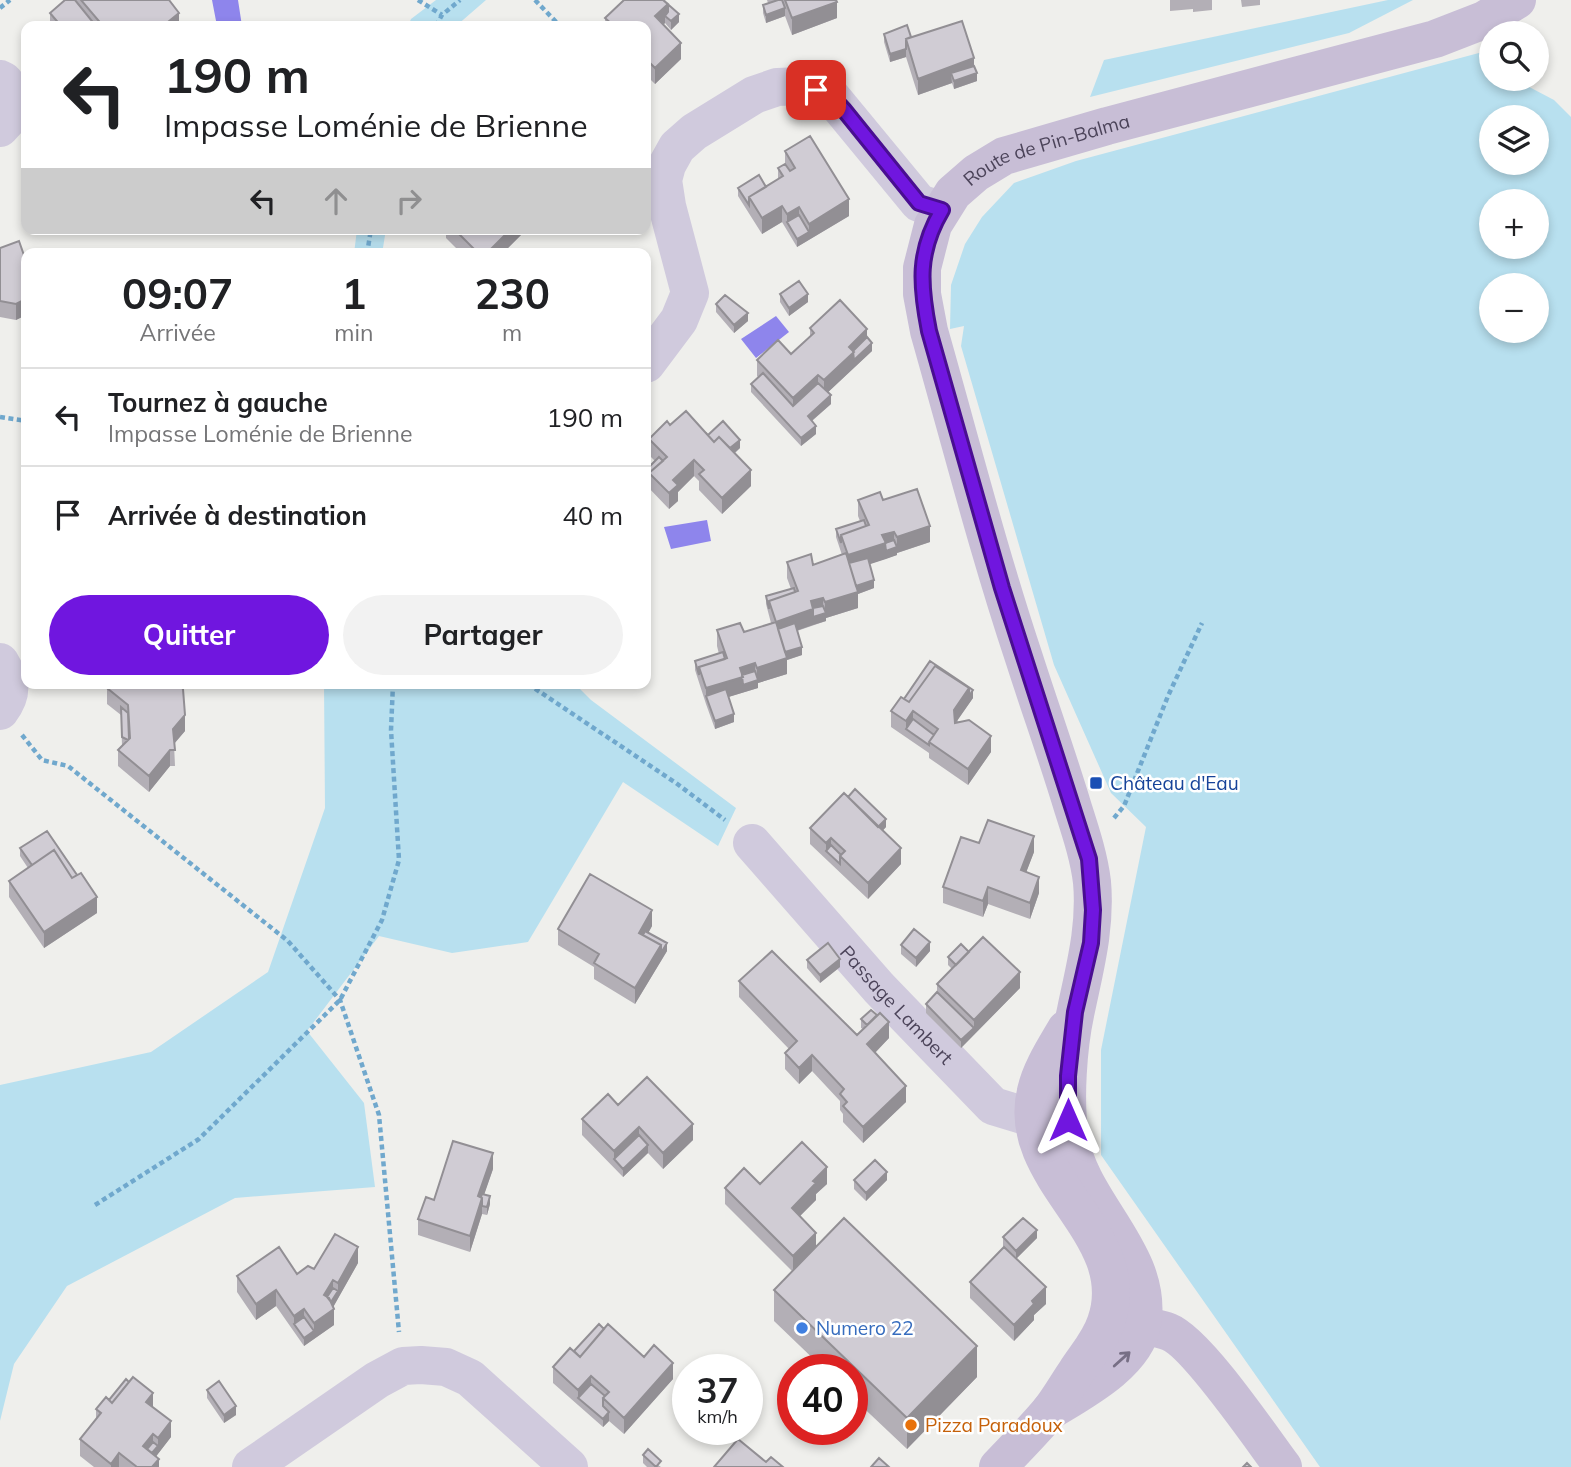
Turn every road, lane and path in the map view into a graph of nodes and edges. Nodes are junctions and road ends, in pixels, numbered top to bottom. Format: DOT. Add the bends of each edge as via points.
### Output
graph roads {
  1 [pos="10,0"];
  2 [pos="418,0"];
  3 [pos="460,0"];
  4 [pos="535,0"];
  5 [pos="1517,0"];
  6 [pos="0,8"];
  7 [pos="442,15"];
  8 [pos="439,21"];
  9 [pos="555,21"];
  10 [pos="0,79"];
  11 [pos="0,128"];
  12 [pos="942,210"];
  13 [pos="651,357"];
  14 [pos="0,417"];
  15 [pos="21,420"];
  16 [pos="1202,623"];
  17 [pos="0,662"];
  18 [pos="393,689"];
  19 [pos="535,689"];
  20 [pos="1,710"];
  21 [pos="1124,806"];
  22 [pos="752,843"];
  23 [pos="340,1000"];
  24 [pos="1051,1118"];
  25 [pos="95,1205"];
  26 [pos="1125,1322"];
  27 [pos="403,1366"];
  28 [pos="251,1467"];
  29 [pos="569,1467"];
  30 [pos="999,1467"];
  31 [pos="1283,1467"];
  1 -- 6 [label="path"];
  2 -- 7 [label="path"];
  3 -- 7 [label="path"];
  4 -- 9 [label="path"];
  5 -- 12 [label="street, Route de Pin-Balma" via="1484,20 1435,39 1004,156 953,193"];
  7 -- 8 [label="path"];
  10 -- 11 [label="street" via="15,95 10,117"];
  12 -- 13 [label="street" via="919,203 830,95 803,86 777,87 754,95 694,132 677,147 667,165 663,180 667,206 690,293 679,320"];
  12 -- 24 [label="street, Route de Pin-Balma" via="933,225 922,268 929,331 1019,643 1089,859 1091,943 1075,1012 1040,1077 1033,1105"];
  14 -- 15 [label="path"];
  16 -- 21 [label="path"];
  17 -- 20 [label="street" via="9,677 10,694"];
  18 -- 23 [label="path" via="399,860 382,920"];
  19 -- 22 [label="path" via="676,783"];
  20 -- 23 [label="path" via="42,760 68,766 288,941"];
  22 -- 24 [label="street, Passage Lambert" via="879,988 993,1106"];
  23 -- 25 [label="path" via="199,1139"];
  23 -- 27 [label="path" via="379,1115"];
  24 -- 26 [label="street, Route de Pin-Balma" via="1039,1141 1049,1167 1095,1234"];
  26 -- 30 [label="street" via="1096,1344 1050,1410"];
  26 -- 31 [label="street" via="1170,1332 1191,1348"];
  27 -- 28 [label="street"];
  27 -- 29 [label="street" via="446,1367 470,1378"];
}
